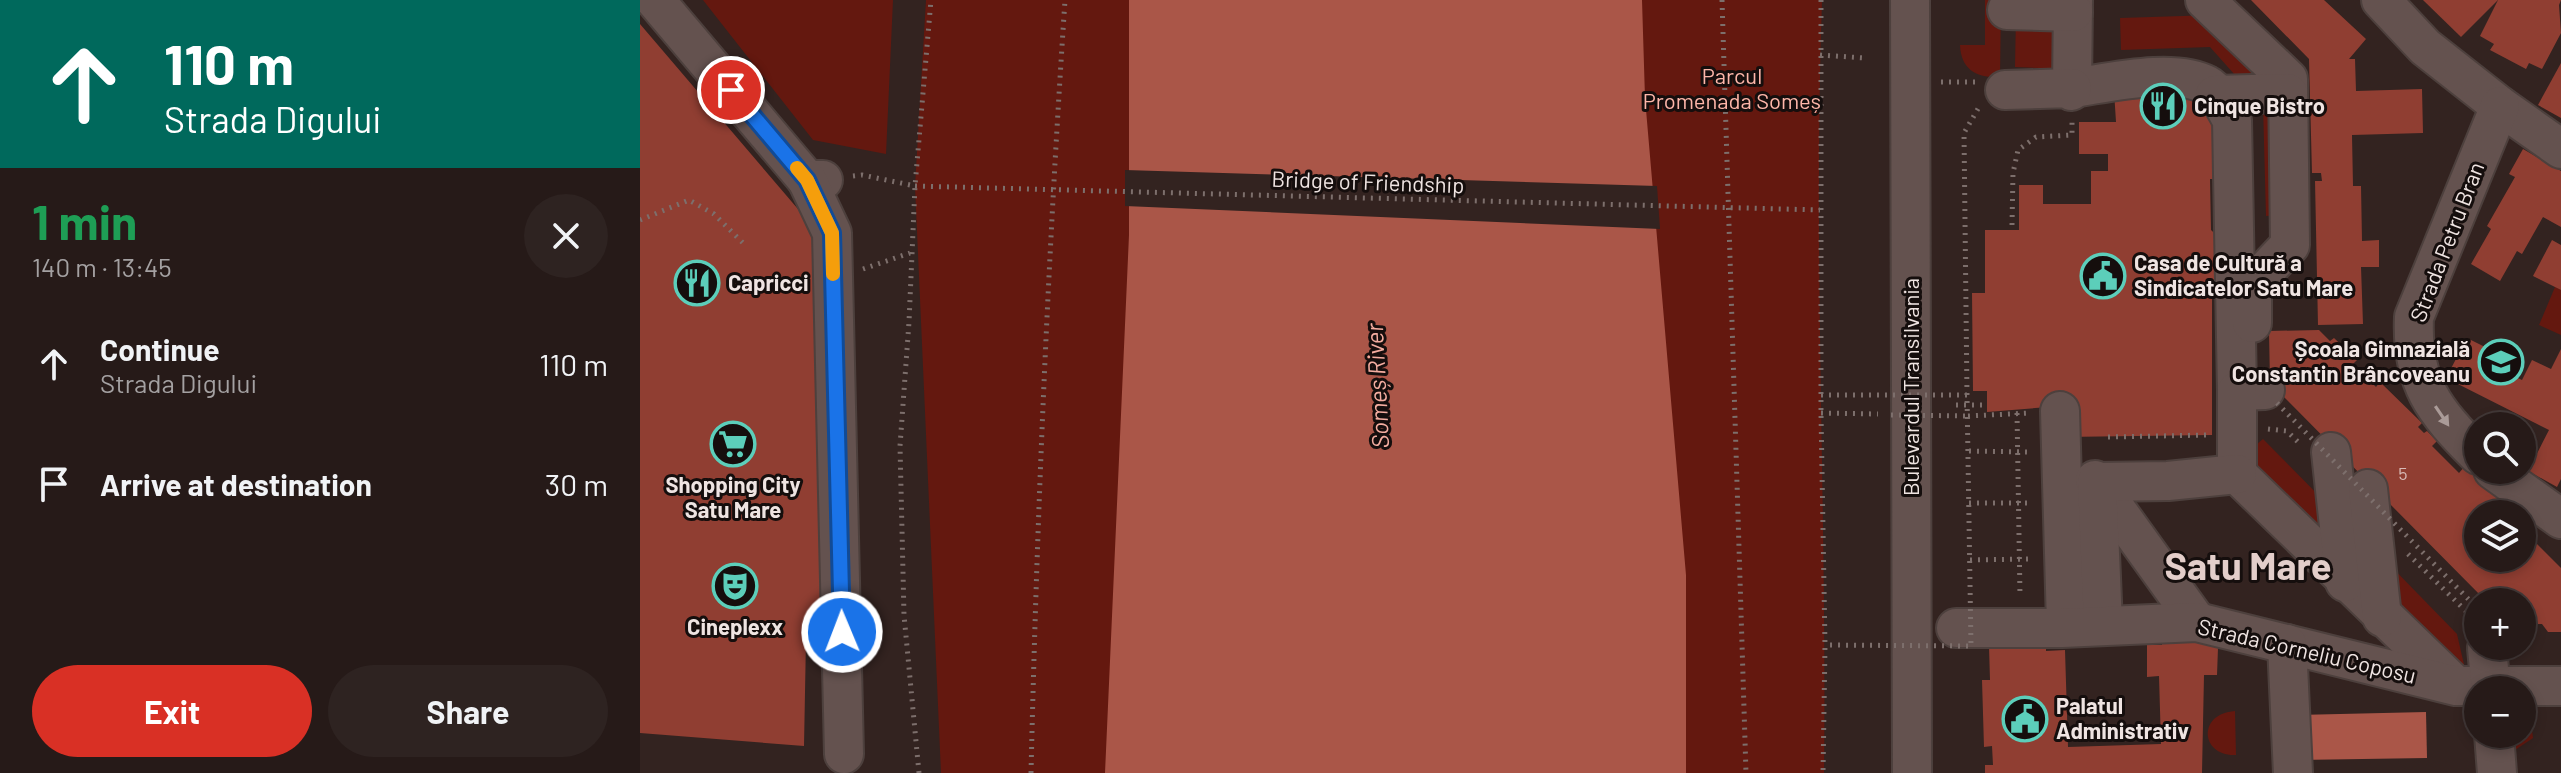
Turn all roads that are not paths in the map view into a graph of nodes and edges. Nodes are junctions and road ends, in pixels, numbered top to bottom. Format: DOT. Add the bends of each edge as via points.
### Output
graph roads {
  1 [pos="655,0"];
  2 [pos="1910,0"];
  3 [pos="2205,0"];
  4 [pos="2381,0"];
  5 [pos="2073,6"];
  6 [pos="2007,10"];
  7 [pos="2072,89"];
  8 [pos="2288,93"];
  9 [pos="2215,95"];
  10 [pos="1995,97"];
  11 [pos="2500,106"];
  12 [pos="2561,149"];
  13 [pos="2257,393"];
  14 [pos="2060,411"];
  15 [pos="2464,441"];
  16 [pos="2331,452"];
  17 [pos="2237,474"];
  18 [pos="2512,484"];
  19 [pos="2368,489"];
  20 [pos="2086,495"];
  21 [pos="2561,519"];
  22 [pos="2345,582"];
  23 [pos="2090,591"];
  24 [pos="2382,617"];
  25 [pos="2197,622"];
  26 [pos="1956,628"];
  27 [pos="2287,644"];
  28 [pos="2464,677"];
  29 [pos="2464,685"];
  30 [pos="2561,686"];
  31 [pos="2536,687"];
  32 [pos="2495,748"];
  33 [pos="844,754"];
  34 [pos="1912,773"];
  35 [pos="2293,773"];
  36 [pos="2497,773"];
  1 -- 33 [label="street" via="815,180 832,233"];
  2 -- 34 [label="street, Bulevardul Transilvania"];
  3 -- 8 [label="street" via="2288,79"];
  4 -- 11 [label="street" via="2425,47"];
  5 -- 6 [label="street"];
  5 -- 7 [label="street"];
  7 -- 9 [label="street" via="2184,78 2209,86"];
  7 -- 10 [label="street"];
  8 -- 9 [label="street"];
  8 -- 13 [label="street" via="2290,245 2252,285"];
  9 -- 13 [label="street" via="2232,120"];
  11 -- 12 [label="street"];
  11 -- 15 [label="street, Strada Petru Bran, one-way" via="2414,317 2412,346 2419,376 2443,420"];
  13 -- 17 [label="street"];
  14 -- 20 [label="street" via="2062,452"];
  16 -- 22 [label="street"];
  17 -- 20 [label="street"];
  17 -- 22 [label="street"];
  18 -- 21 [label="street"];
  19 -- 24 [label="street"];
  20 -- 23 [label="street"];
  20 -- 25 [label="street"];
  22 -- 24 [label="street"];
  23 -- 25 [label="street, Strada Corneliu Coposu"];
  23 -- 26 [label="street, Strada Corneliu Coposu" via="2062,628"];
  24 -- 28 [label="street"];
  25 -- 27 [label="street, Strada Corneliu Coposu"];
  27 -- 29 [label="street, Strada Corneliu Coposu"];
  27 -- 35 [label="street"];
  30 -- 31 [label="street, Strada Corneliu Coposu"];
  32 -- 36 [label="street"];
}
